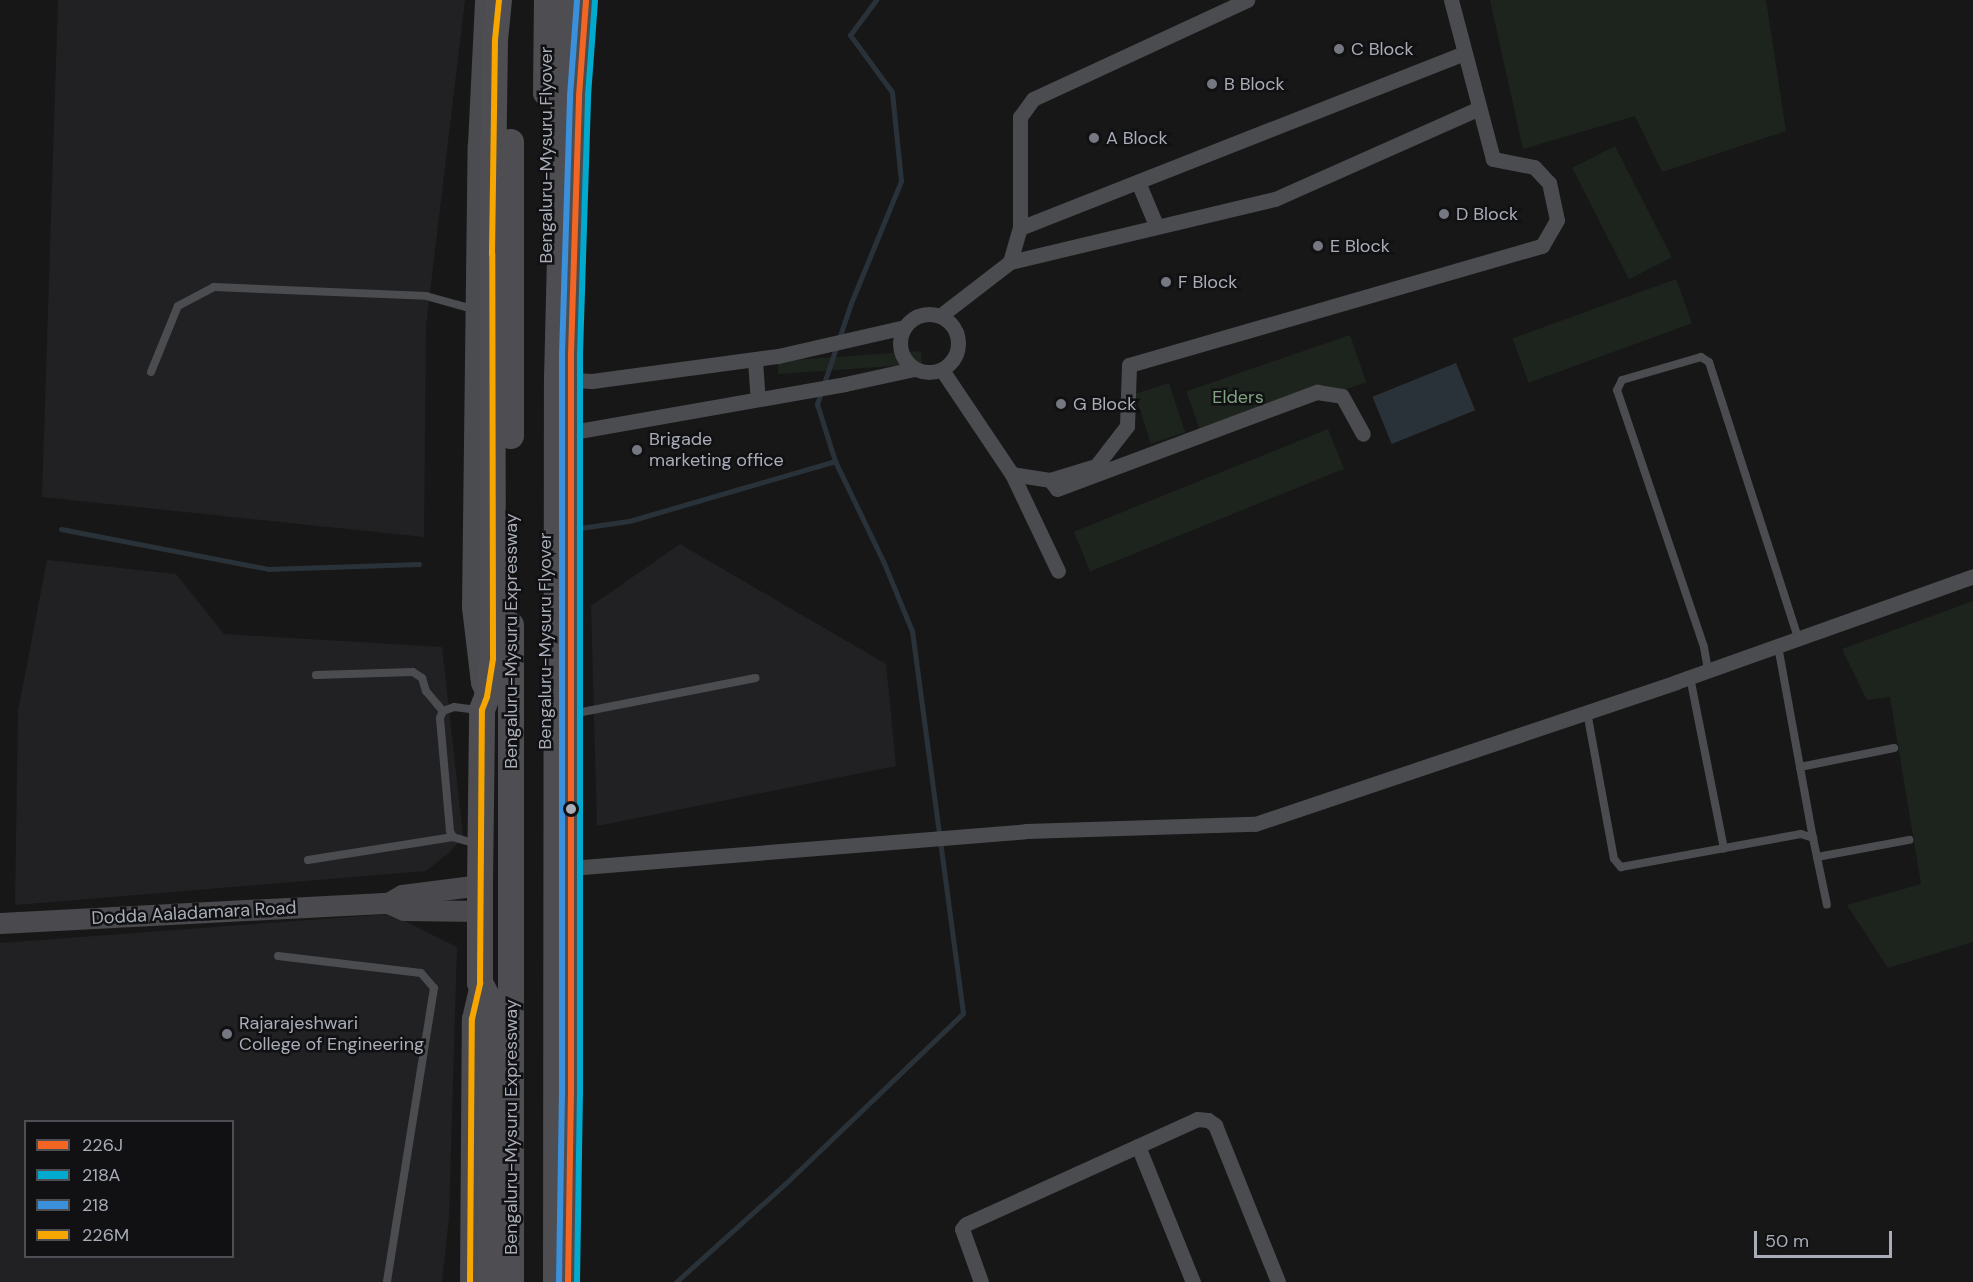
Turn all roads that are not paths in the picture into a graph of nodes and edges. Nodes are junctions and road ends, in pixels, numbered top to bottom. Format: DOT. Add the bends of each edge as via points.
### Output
graph roads {
  1 [pos="485,0"];
  2 [pos="499,0"];
  3 [pos="513,0"];
  4 [pos="547,0"];
  5 [pos="566,0"];
  6 [pos="586,0"];
  7 [pos="1247,0"];
  8 [pos="1451,0"];
  9 [pos="1464,53"];
  10 [pos="1479,108"];
  11 [pos="1138,182"];
  12 [pos="485,222"];
  13 [pos="1156,225"];
  14 [pos="1020,228"];
  15 [pos="1010,262"];
  16 [pos="475,309"];
  17 [pos="940,316"];
  18 [pos="905,327"];
  19 [pos="755,360"];
  20 [pos="914,369"];
  21 [pos="942,370"];
  22 [pos="151,372"];
  23 [pos="572,380"];
  24 [pos="759,399"];
  25 [pos="573,432"];
  26 [pos="1363,434"];
  27 [pos="1012,474"];
  28 [pos="1050,480"];
  29 [pos="1058,571"];
  30 [pos="1973,576"];
  31 [pos="1798,638"];
  32 [pos="1778,645"];
  33 [pos="1708,670"];
  34 [pos="316,675"];
  35 [pos="1690,677"];
  36 [pos="755,678"];
  37 [pos="485,704"];
  38 [pos="443,711"];
  39 [pos="1587,712"];
  40 [pos="570,714"];
  41 [pos="1894,748"];
  42 [pos="1800,768"];
  43 [pos="453,837"];
  44 [pos="1813,838"];
  45 [pos="1909,840"];
  46 [pos="481,844"];
  47 [pos="1724,849"];
  48 [pos="1817,857"];
  49 [pos="308,860"];
  50 [pos="570,868"];
  51 [pos="480,885"];
  52 [pos="388,903"];
  53 [pos="1827,905"];
  54 [pos="480,911"];
  55 [pos="0,923"];
  56 [pos="278,956"];
  57 [pos="480,983"];
  58 [pos="1138,1146"];
  59 [pos="387,1282"];
  60 [pos="470,1282"];
  61 [pos="490,1282"];
  62 [pos="511,1282"];
  63 [pos="545,1282"];
  64 [pos="556,1282"];
  65 [pos="568,1282"];
  66 [pos="981,1282"];
  67 [pos="1194,1282"];
  68 [pos="1278,1282"];
  1 -- 12 [label="street, Bengaluru-Mysuru Expressway"];
  2 -- 12 [label="highway, Bengaluru-Mysuru Expressway"];
  3 -- 62 [label="highway, Bengaluru-Mysuru Expressway"];
  4 -- 63 [label="highway, Bengaluru-Mysuru Flyover"];
  5 -- 64 [label="highway" via="557,379"];
  6 -- 23 [label="street" via="579,96"];
  7 -- 14 [label="street" via="1033,99 1020,117"];
  8 -- 9 [label="street"];
  9 -- 10 [label="street"];
  9 -- 11 [label="street"];
  10 -- 13 [label="street" via="1275,199"];
  10 -- 28 [label="street" via="1493,159 1534,167 1549,183 1557,220 1542,246 1130,366 1127,426 1096,466"];
  11 -- 13 [label="street"];
  11 -- 14 [label="street"];
  12 -- 16 [label="street, Bengaluru-Mysuru Expressway"];
  12 -- 37 [label="highway, Bengaluru-Mysuru Expressway" via="493,658"];
  13 -- 15 [label="street"];
  14 -- 15 [label="street"];
  15 -- 17 [label="street"];
  16 -- 22 [label="lane" via="426,296 214,287 178,306"];
  16 -- 37 [label="street, Bengaluru-Mysuru Expressway" via="472,607"];
  17 -- 18 [label="street" via="921,315"];
  17 -- 21 [label="street" via="949,321 958,338 956,357"];
  18 -- 19 [label="street"];
  18 -- 20 [label="street" via="901,336 902,355"];
  19 -- 23 [label="street" via="592,381"];
  19 -- 24 [label="street"];
  20 -- 21 [label="street" via="933,373"];
  20 -- 24 [label="street"];
  21 -- 27 [label="street"];
  23 -- 25 [label="street"];
  24 -- 25 [label="street"];
  25 -- 40 [label="street"];
  26 -- 28 [label="street" via="1342,396 1317,392 1057,489"];
  27 -- 28 [label="street"];
  27 -- 29 [label="street"];
  30 -- 31 [label="street"];
  31 -- 32 [label="street"];
  31 -- 33 [label="lane" via="1709,362 1701,357 1622,380 1617,390 1704,647"];
  32 -- 33 [label="street"];
  32 -- 42 [label="lane"];
  33 -- 35 [label="street"];
  34 -- 38 [label="lane" via="413,672 422,678 429,696"];
  35 -- 39 [label="street"];
  35 -- 47 [label="lane"];
  36 -- 40 [label="lane"];
  37 -- 38 [label="lane"];
  37 -- 46 [label="highway, Bengaluru-Mysuru Expressway"];
  38 -- 43 [label="lane" via="440,727"];
  39 -- 47 [label="lane" via="1614,859 1621,867"];
  39 -- 50 [label="street" via="1255,824 1009,833"];
  40 -- 50 [label="street"];
  41 -- 42 [label="lane"];
  42 -- 44 [label="lane"];
  43 -- 46 [label="lane"];
  43 -- 49 [label="lane"];
  44 -- 47 [label="lane" via="1801,834"];
  44 -- 48 [label="lane"];
  45 -- 48 [label="lane"];
  46 -- 51 [label="highway, Bengaluru-Mysuru Expressway"];
  48 -- 53 [label="lane"];
  50 -- 65 [label="street"];
  51 -- 52 [label="main road" via="402,895"];
  51 -- 54 [label="highway, Bengaluru-Mysuru Expressway"];
  52 -- 54 [label="main road" via="404,910"];
  52 -- 55 [label="main road, Dodda Aaladamara Road"];
  54 -- 57 [label="highway, Bengaluru-Mysuru Expressway"];
  56 -- 59 [label="lane" via="422,973 434,988"];
  57 -- 60 [label="street, Bengaluru-Mysuru Expressway" via="472,1019"];
  57 -- 61 [label="highway, Bengaluru-Mysuru Expressway" via="493,1008"];
  58 -- 66 [label="street" via="966,1224 962,1229"];
  58 -- 67 [label="street"];
  58 -- 68 [label="street" via="1197,1119 1215,1125"];
}
